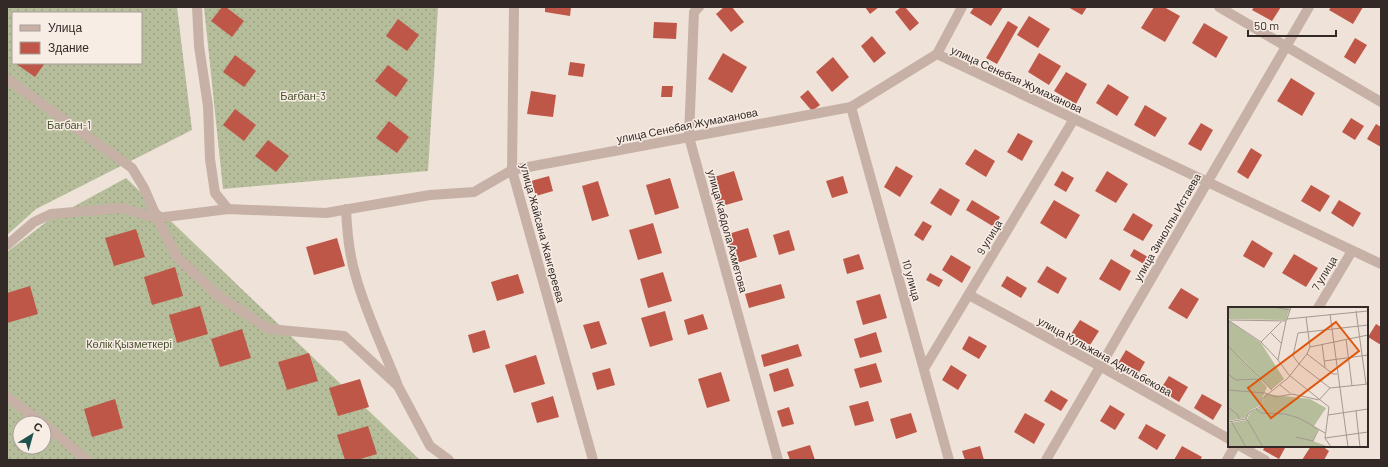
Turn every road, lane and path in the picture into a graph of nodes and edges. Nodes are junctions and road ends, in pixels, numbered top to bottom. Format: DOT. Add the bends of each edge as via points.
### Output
graph roads {
  1 [pos="197,7"];
  2 [pos="514,7"];
  3 [pos="699,7"];
  4 [pos="962,7"];
  5 [pos="1219,7"];
  6 [pos="1309,7"];
  7 [pos="1286,47"];
  8 [pos="937,54"];
  9 [pos="7,79"];
  10 [pos="1381,102"];
  11 [pos="851,107"];
  12 [pos="1074,119"];
  13 [pos="689,137"];
  14 [pos="512,170"];
  15 [pos="1207,182"];
  16 [pos="228,209"];
  17 [pos="346,209"];
  18 [pos="157,218"];
  19 [pos="7,245"];
  20 [pos="1352,251"];
  21 [pos="1381,264"];
  22 [pos="969,295"];
  23 [pos="1319,307"];
  24 [pos="1100,366"];
  25 [pos="925,368"];
  26 [pos="398,386"];
  27 [pos="7,397"];
  28 [pos="31,415"];
  29 [pos="52,432"];
  30 [pos="1228,439"];
  31 [pos="1234,447"];
  32 [pos="1242,447"];
  33 [pos="86,460"];
  34 [pos="449,460"];
  35 [pos="593,460"];
  36 [pos="778,460"];
  37 [pos="950,460"];
  38 [pos="1046,460"];
  39 [pos="1227,460"];
  40 [pos="1265,460"];
  1 -- 16 [label="street" via="215,193"];
  2 -- 14 [label="street, улица Жайсана Жангереева"];
  3 -- 13 [label="street, улица Кабдола Ахметова" via="694,12"];
  4 -- 8 [label="street"];
  5 -- 7 [label="street"];
  6 -- 7 [label="street, улица Зиноллы Истаева"];
  7 -- 10 [label="street"];
  7 -- 15 [label="street, улица Зиноллы Истаева"];
  8 -- 11 [label="street, улица Сенебая Жумаханова"];
  8 -- 12 [label="street, улица Сенебая Жумаханова"];
  9 -- 18 [label="street" via="132,168"];
  11 -- 13 [label="street, улица Сенебая Жумаханова"];
  11 -- 25 [label="street, 10 улица"];
  12 -- 15 [label="street, улица Сенебая Жумаханова"];
  12 -- 22 [label="street, 9 улица"];
  13 -- 14 [label="street, улица Сенебая Жумаханова"];
  13 -- 36 [label="street, улица Кабдола Ахметова"];
  14 -- 17 [label="street, улица Сенебая Жумаханова" via="474,192 430,195"];
  14 -- 35 [label="street, улица Жайсана Жангереева"];
  15 -- 20 [label="street, улица Сенебая Жумаханова"];
  15 -- 24 [label="street, улица Зиноллы Истаева"];
  16 -- 17 [label="street, улица Сенебая Жумаханова" via="326,213"];
  16 -- 18 [label="street, улица Сенебая Жумаханова"];
  17 -- 26 [label="street" via="355,275"];
  18 -- 19 [label="street" via="121,208 51,214 34,222"];
  18 -- 26 [label="street" via="177,257 220,296 269,329 344,336"];
  20 -- 21 [label="street, улица Сенебая Жумаханова"];
  20 -- 23 [label="street, 7 улица"];
  22 -- 24 [label="street, улица Кульжана Адильбекова"];
  22 -- 25 [label="street, 9 улица"];
  24 -- 30 [label="street, улица Кульжана Адильбекова"];
  24 -- 38 [label="street, улица Зиноллы Истаева"];
  25 -- 37 [label="street, 10 улица"];
  26 -- 34 [label="street" via="430,446"];
  27 -- 28 [label="street"];
  29 -- 33 [label="street"];
  31 -- 39 [label="street"];
  32 -- 40 [label="street"];
}
